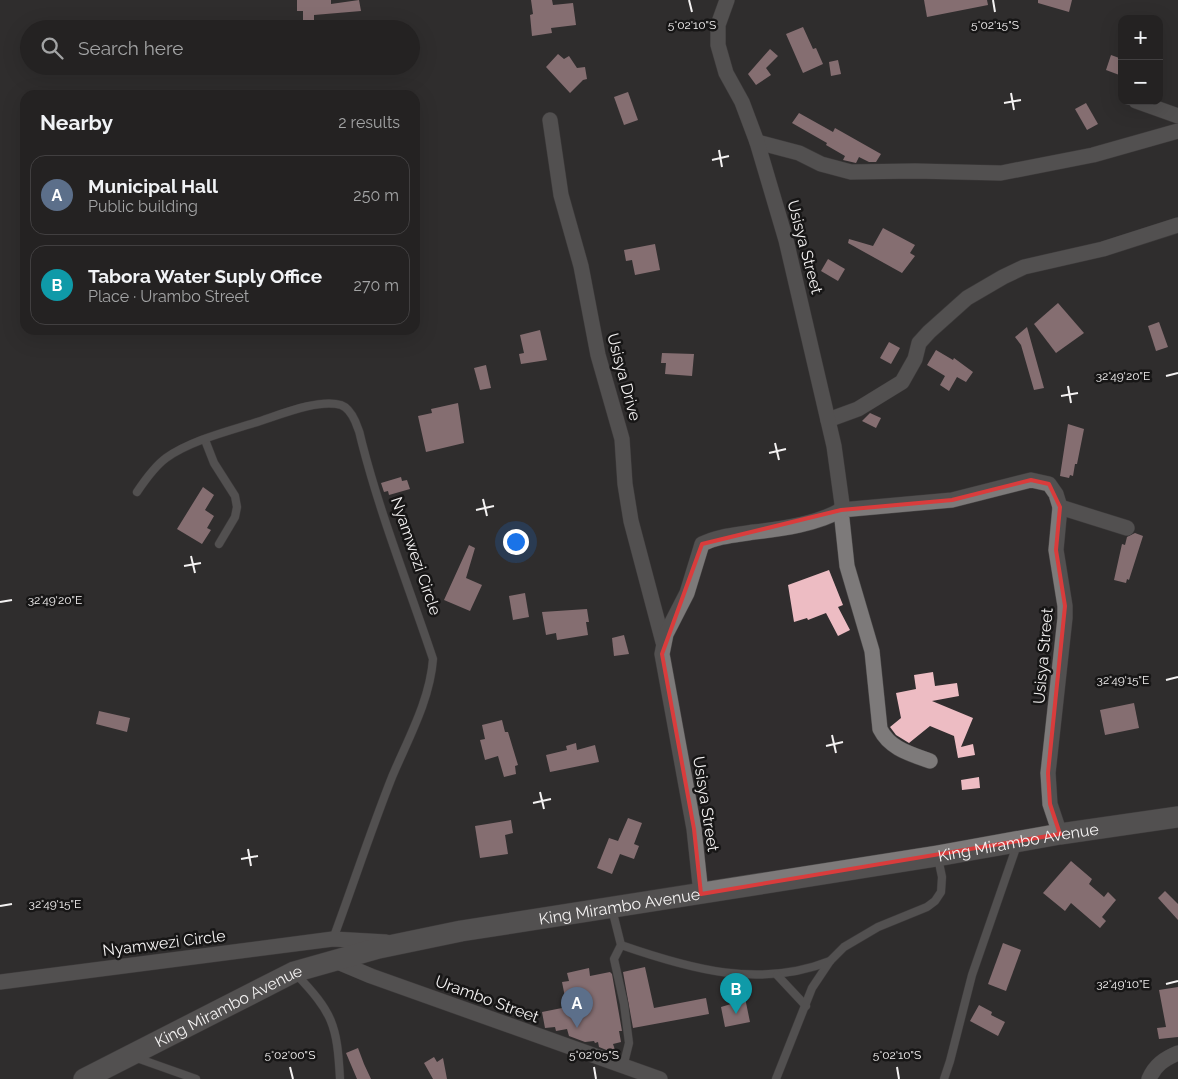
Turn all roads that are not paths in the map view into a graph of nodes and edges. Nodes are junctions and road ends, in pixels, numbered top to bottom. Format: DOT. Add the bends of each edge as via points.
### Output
graph roads {
  1 [pos="727,0"];
  2 [pos="1147,105"];
  3 [pos="1178,116"];
  4 [pos="550,120"];
  5 [pos="1178,131"];
  6 [pos="757,142"];
  7 [pos="1178,225"];
  8 [pos="828,420"];
  9 [pos="206,440"];
  10 [pos="137,492"];
  11 [pos="1060,506"];
  12 [pos="841,510"];
  13 [pos="1126,528"];
  14 [pos="219,544"];
  15 [pos="664,642"];
  16 [pos="930,761"];
  17 [pos="1178,817"];
  18 [pos="1060,834"];
  19 [pos="1018,843"];
  20 [pos="938,856"];
  21 [pos="700,894"];
  22 [pos="612,908"];
  23 [pos="333,939"];
  24 [pos="402,943"];
  25 [pos="622,945"];
  26 [pos="333,960"];
  27 [pos="830,961"];
  28 [pos="294,972"];
  29 [pos="777,975"];
  30 [pos="0,982"];
  31 [pos="806,1006"];
  32 [pos="1178,1053"];
  33 [pos="131,1055"];
  34 [pos="623,1067"];
  35 [pos="84,1079"];
  36 [pos="196,1079"];
  37 [pos="340,1079"];
  38 [pos="660,1079"];
  39 [pos="776,1079"];
  40 [pos="944,1079"];
  41 [pos="1149,1079"];
  1 -- 6 [label="street, Usisya Street" via="718,25 718,46 726,73 742,102"];
  2 -- 3 [label="street"];
  4 -- 15 [label="street, Usisya Drive" via="561,195 582,274 598,355 622,439 631,521"];
  5 -- 6 [label="street" via="1085,157 1002,173 851,172"];
  6 -- 8 [label="street, Usisya Street" via="786,240"];
  7 -- 8 [label="street" via="1103,249 1024,267 1003,277 967,298 928,332 919,343 915,359 902,382 858,409"];
  8 -- 12 [label="street, Usisya Street" via="840,477"];
  9 -- 10 [label="lane, Nyamwezi Circle" via="166,458"];
  9 -- 14 [label="lane" via="214,463 235,496 237,507 235,517"];
  9 -- 23 [label="lane, Nyamwezi Circle" via="325,403 343,405 350,412 360,435 374,490 433,659 426,696 391,779"];
  11 -- 12 [label="street, Usisya Street" via="1049,484 1031,480 952,500"];
  11 -- 13 [label="street"];
  11 -- 18 [label="street, Usisya Street" via="1056,550 1065,618 1048,773 1050,804"];
  12 -- 15 [label="street, Usisya Street" via="798,524 712,539 702,544 687,593"];
  12 -- 16 [label="street" via="846,566 872,651 880,730 894,746"];
  15 -- 21 [label="street, Usisya Street" via="664,665 694,829"];
  17 -- 18 [label="main road, King Mirambo Avenue"];
  18 -- 19 [label="main road, King Mirambo Avenue"];
  19 -- 20 [label="main road, King Mirambo Avenue"];
  19 -- 40 [label="lane" via="972,975"];
  20 -- 21 [label="main road, King Mirambo Avenue"];
  20 -- 27 [label="lane" via="942,877 941,892 935,901 878,927 844,947"];
  21 -- 22 [label="main road, King Mirambo Avenue"];
  22 -- 24 [label="main road, King Mirambo Avenue"];
  22 -- 25 [label="lane"];
  23 -- 24 [label="street, Nyamwezi Circle"];
  23 -- 30 [label="street, Nyamwezi Circle"];
  24 -- 26 [label="main road, King Mirambo Avenue"];
  25 -- 29 [label="lane" via="677,964 711,971"];
  25 -- 34 [label="lane" via="614,958 629,1043"];
  26 -- 28 [label="main road, King Mirambo Avenue"];
  26 -- 34 [label="street, Urambo Street"];
  27 -- 29 [label="lane" via="810,969"];
  27 -- 31 [label="lane" via="812,988"];
  28 -- 33 [label="main road, King Mirambo Avenue"];
  28 -- 37 [label="lane" via="331,1017"];
  29 -- 31 [label="lane"];
  31 -- 39 [label="lane"];
  32 -- 41 [label="street" via="1160,1064"];
  33 -- 35 [label="main road, King Mirambo Avenue"];
  33 -- 36 [label="lane"];
  34 -- 38 [label="street, Urambo Street"];
}
